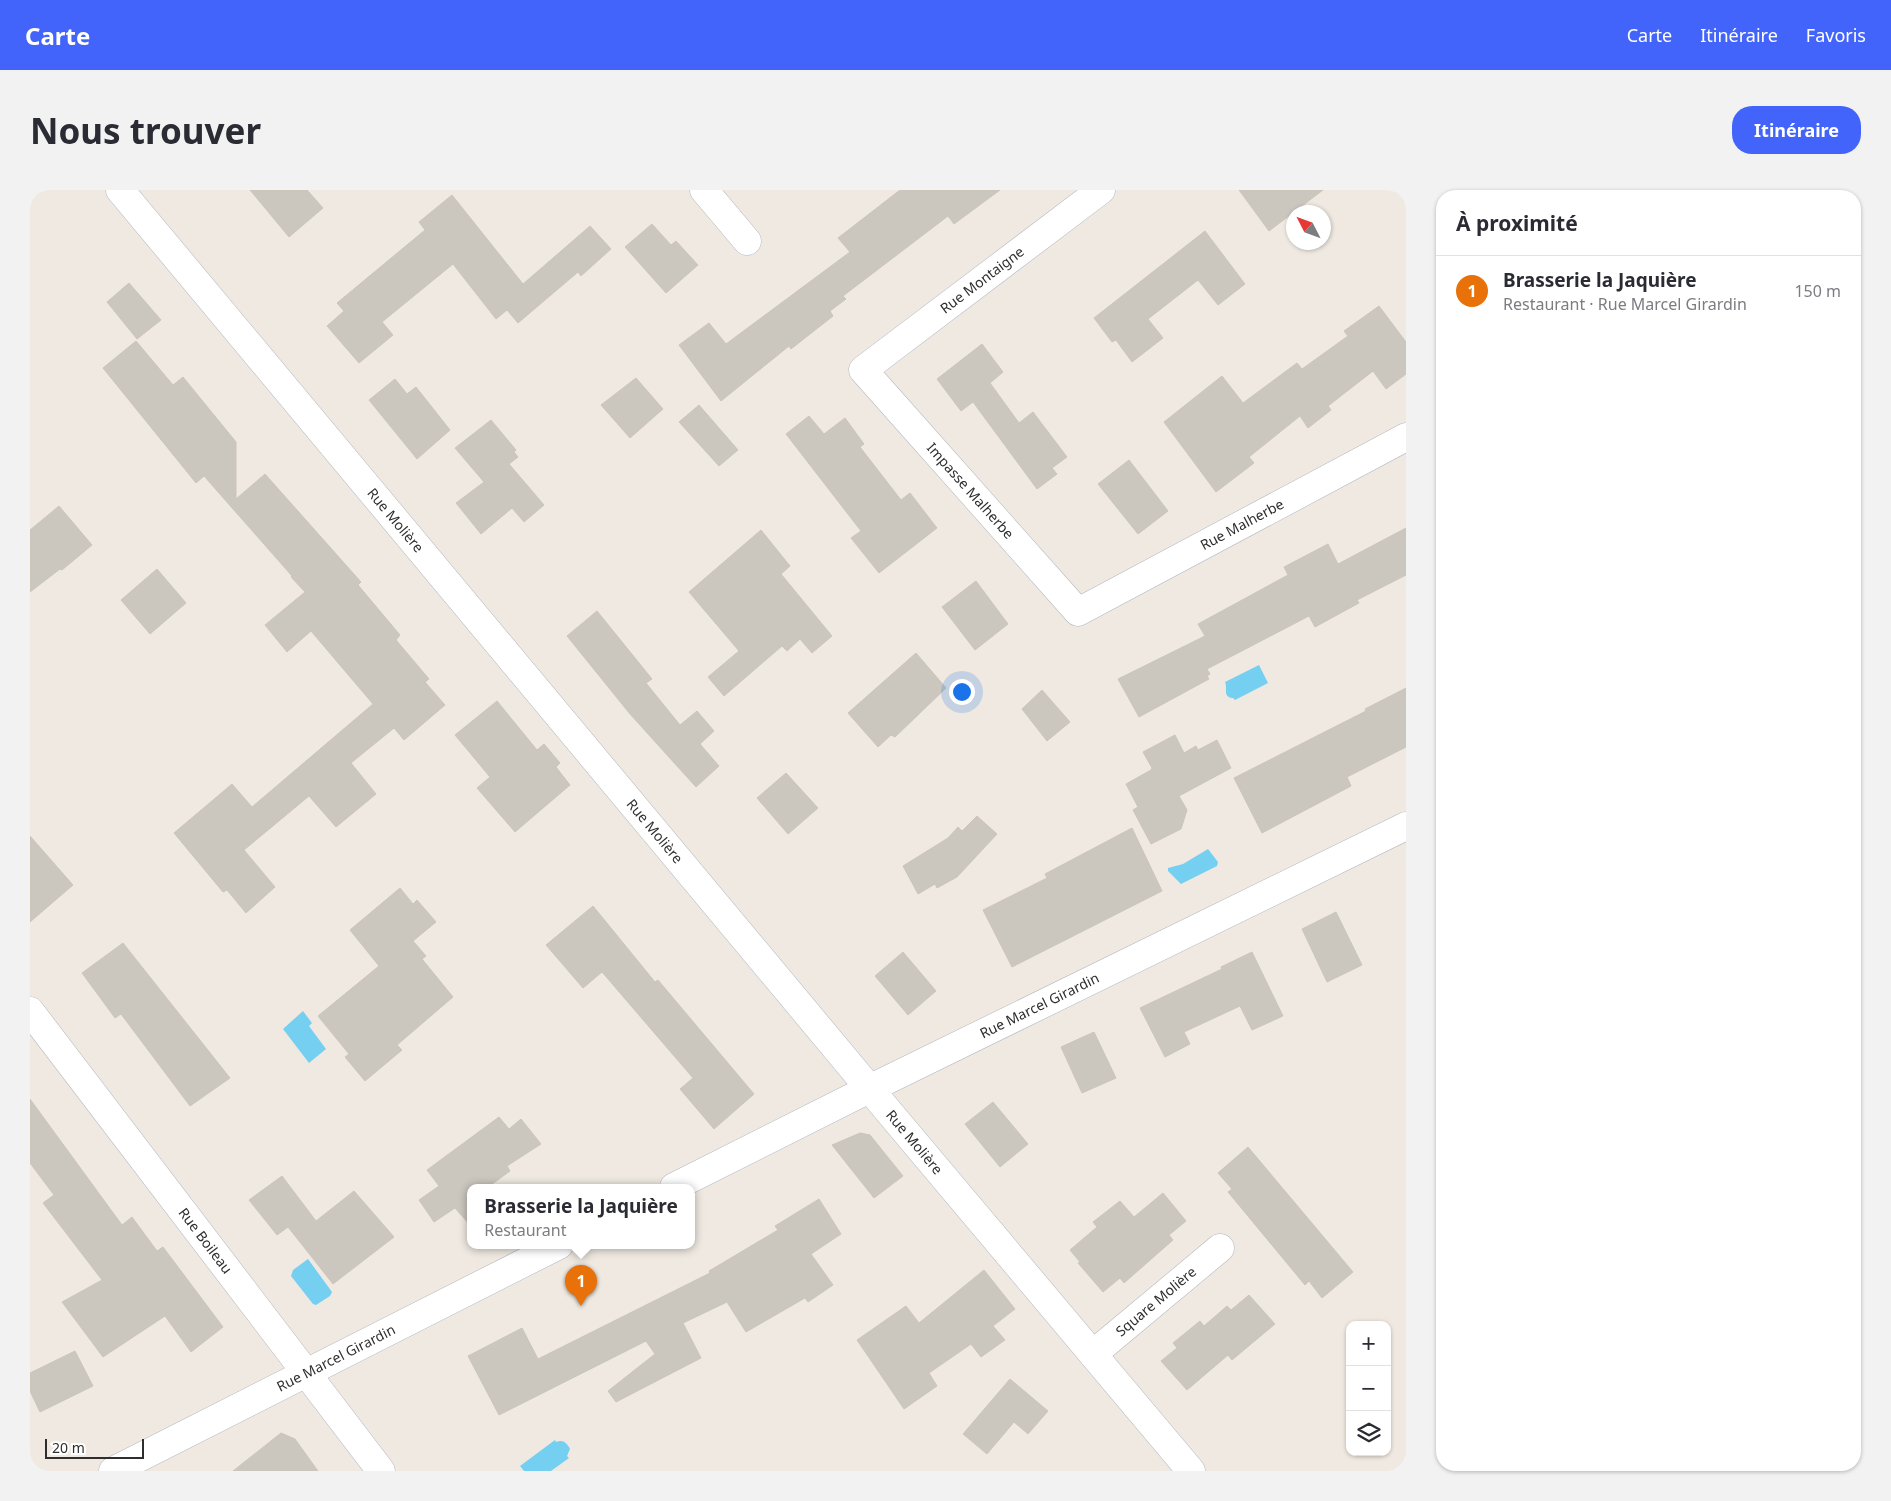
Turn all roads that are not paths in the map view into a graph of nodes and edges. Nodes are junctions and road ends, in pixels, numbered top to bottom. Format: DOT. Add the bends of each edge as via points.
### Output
graph roads {
  1 [pos="120,190"];
  2 [pos="704,190"];
  3 [pos="1101,190"];
  4 [pos="747,241"];
  5 [pos="863,370"];
  6 [pos="1406,437"];
  7 [pos="1078,612"];
  8 [pos="1406,826"];
  9 [pos="30,1011"];
  10 [pos="870,1089"];
  11 [pos="680,1184"];
  12 [pos="1220,1248"];
  13 [pos="552,1249"];
  14 [pos="1093,1354"];
  15 [pos="306,1372"];
  16 [pos="113,1471"];
  17 [pos="381,1471"];
  18 [pos="1191,1471"];
  1 -- 10 [label="street, Rue Molière"];
  2 -- 4 [label="street"];
  3 -- 5 [label="street, Rue Montaigne"];
  5 -- 7 [label="street, Impasse Malherbe"];
  6 -- 7 [label="street, Rue Malherbe"];
  8 -- 10 [label="street, Rue Marcel Girardin"];
  9 -- 15 [label="street, Rue Boileau"];
  10 -- 11 [label="street, Rue Marcel Girardin"];
  10 -- 14 [label="street, Rue Molière"];
  12 -- 14 [label="street, Square Molière"];
  13 -- 15 [label="street, Rue Marcel Girardin"];
  14 -- 18 [label="street, Rue Molière"];
  15 -- 16 [label="street, Rue Marcel Girardin"];
  15 -- 17 [label="street, Rue Boileau"];
}
